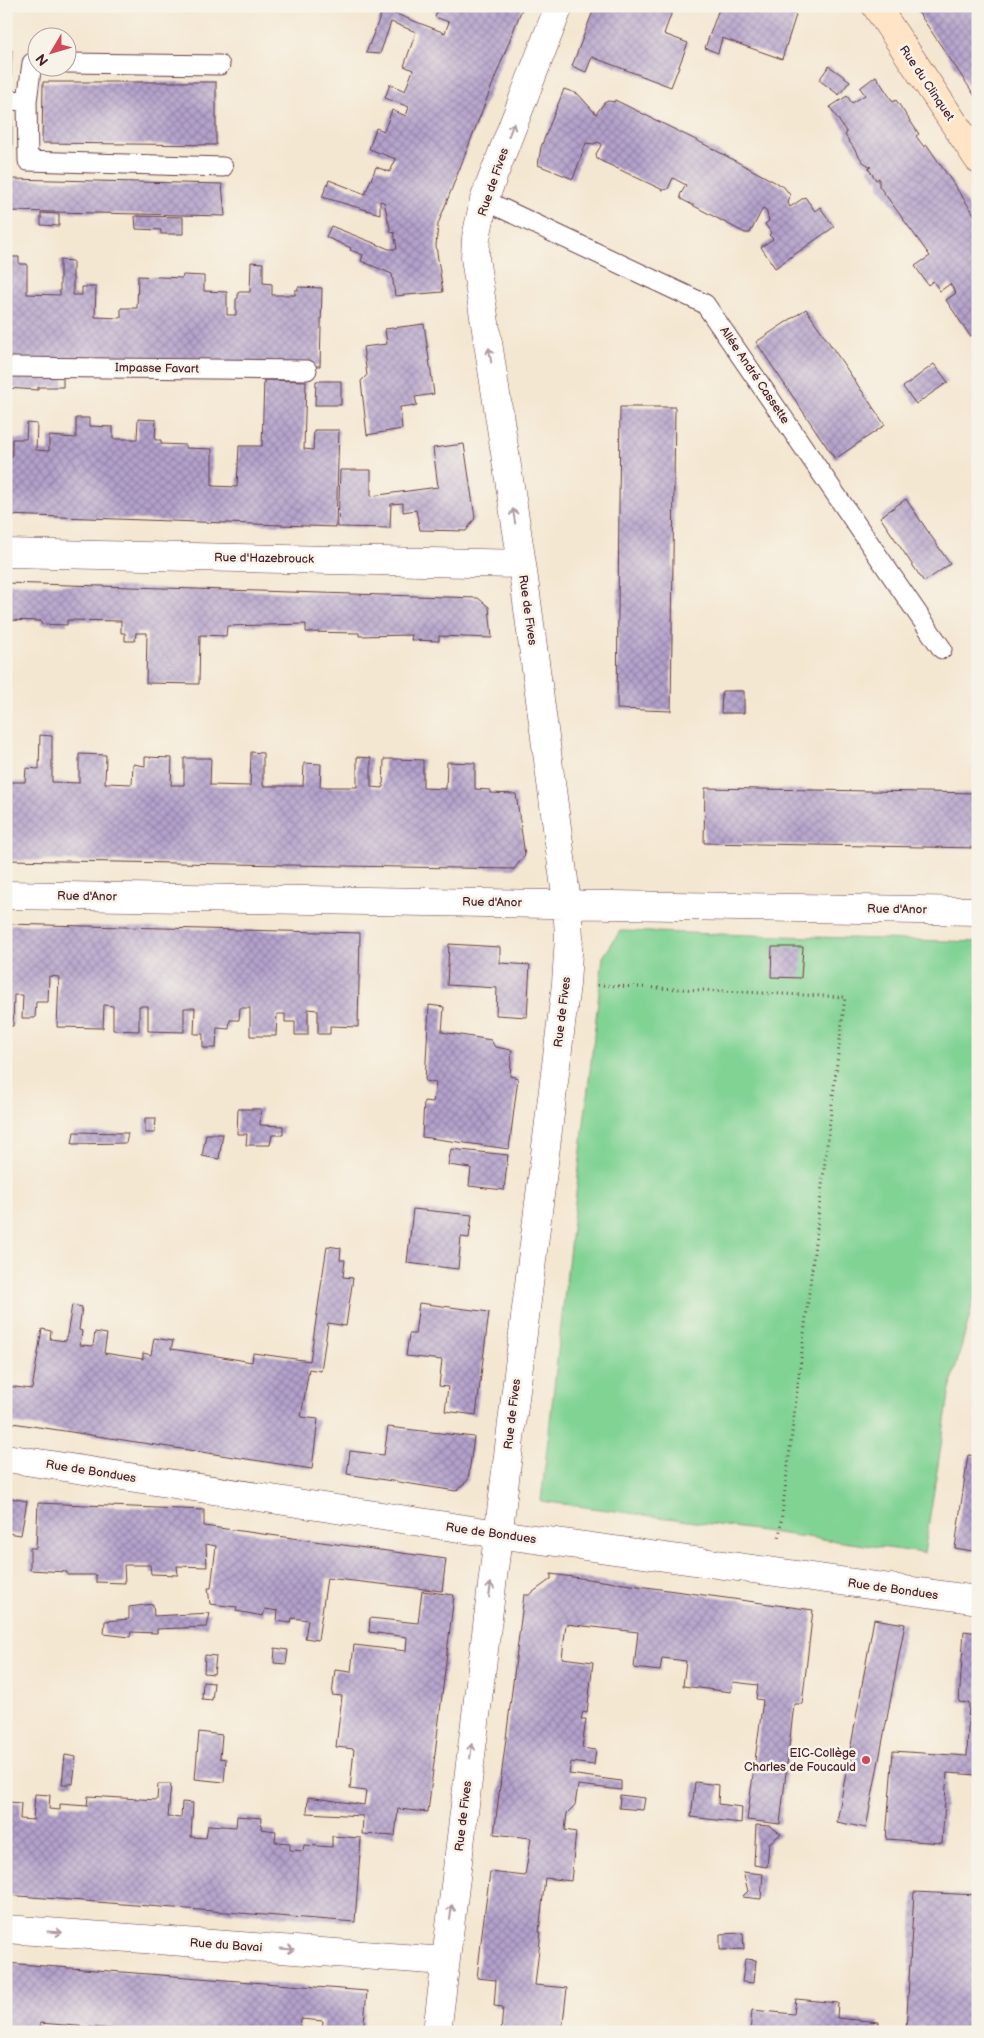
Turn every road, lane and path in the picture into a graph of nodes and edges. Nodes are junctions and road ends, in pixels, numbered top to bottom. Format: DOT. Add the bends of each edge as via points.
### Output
graph roads {
  1 [pos="559,6"];
  2 [pos="876,6"];
  3 [pos="78,63"];
  4 [pos="220,65"];
  5 [pos="30,78"];
  6 [pos="6,100"];
  7 [pos="27,101"];
  8 [pos="978,159"];
  9 [pos="223,166"];
  10 [pos="484,200"];
  11 [pos="6,367"];
  12 [pos="307,370"];
  13 [pos="6,553"];
  14 [pos="522,564"];
  15 [pos="942,649"];
  16 [pos="6,895"];
  17 [pos="566,903"];
  18 [pos="978,911"];
  19 [pos="566,984"];
  20 [pos="6,1458"];
  21 [pos="498,1534"];
  22 [pos="775,1572"];
  23 [pos="978,1600"];
  24 [pos="6,1928"];
  25 [pos="445,1961"];
  26 [pos="437,2032"];
  10 -- 1 [label="street, Rue de Fives, one-way"];
  2 -- 8 [label="street, Rue du Clinquet"];
  3 -- 4 [label="lane"];
  5 -- 7 [label="lane"];
  6 -- 7 [label="lane"];
  7 -- 9 [label="lane" via="28,161"];
  14 -- 10 [label="street, Rue de Fives, one-way" via="476,258 476,238"];
  10 -- 15 [label="lane, Allée André Cassette" via="705,304"];
  11 -- 12 [label="lane, Impasse Favart"];
  13 -- 14 [label="street, Rue d'Hazebrouck"];
  14 -- 17 [label="street, Rue de Fives"];
  16 -- 17 [label="street, Rue d'Anor"];
  17 -- 18 [label="street, Rue d'Anor"];
  17 -- 19 [label="street, Rue de Fives" via="569,937"];
  19 -- 21 [label="street, Rue de Fives"];
  19 -- 22 [label="path" via="845,997"];
  20 -- 21 [label="street, Rue de Bondues"];
  21 -- 22 [label="street, Rue de Bondues"];
  25 -- 21 [label="street, Rue de Fives, one-way"];
  22 -- 23 [label="street, Rue de Bondues"];
  24 -- 25 [label="street, Rue du Bavai, one-way"];
  25 -- 26 [label="street, Rue de Fives"];
}
